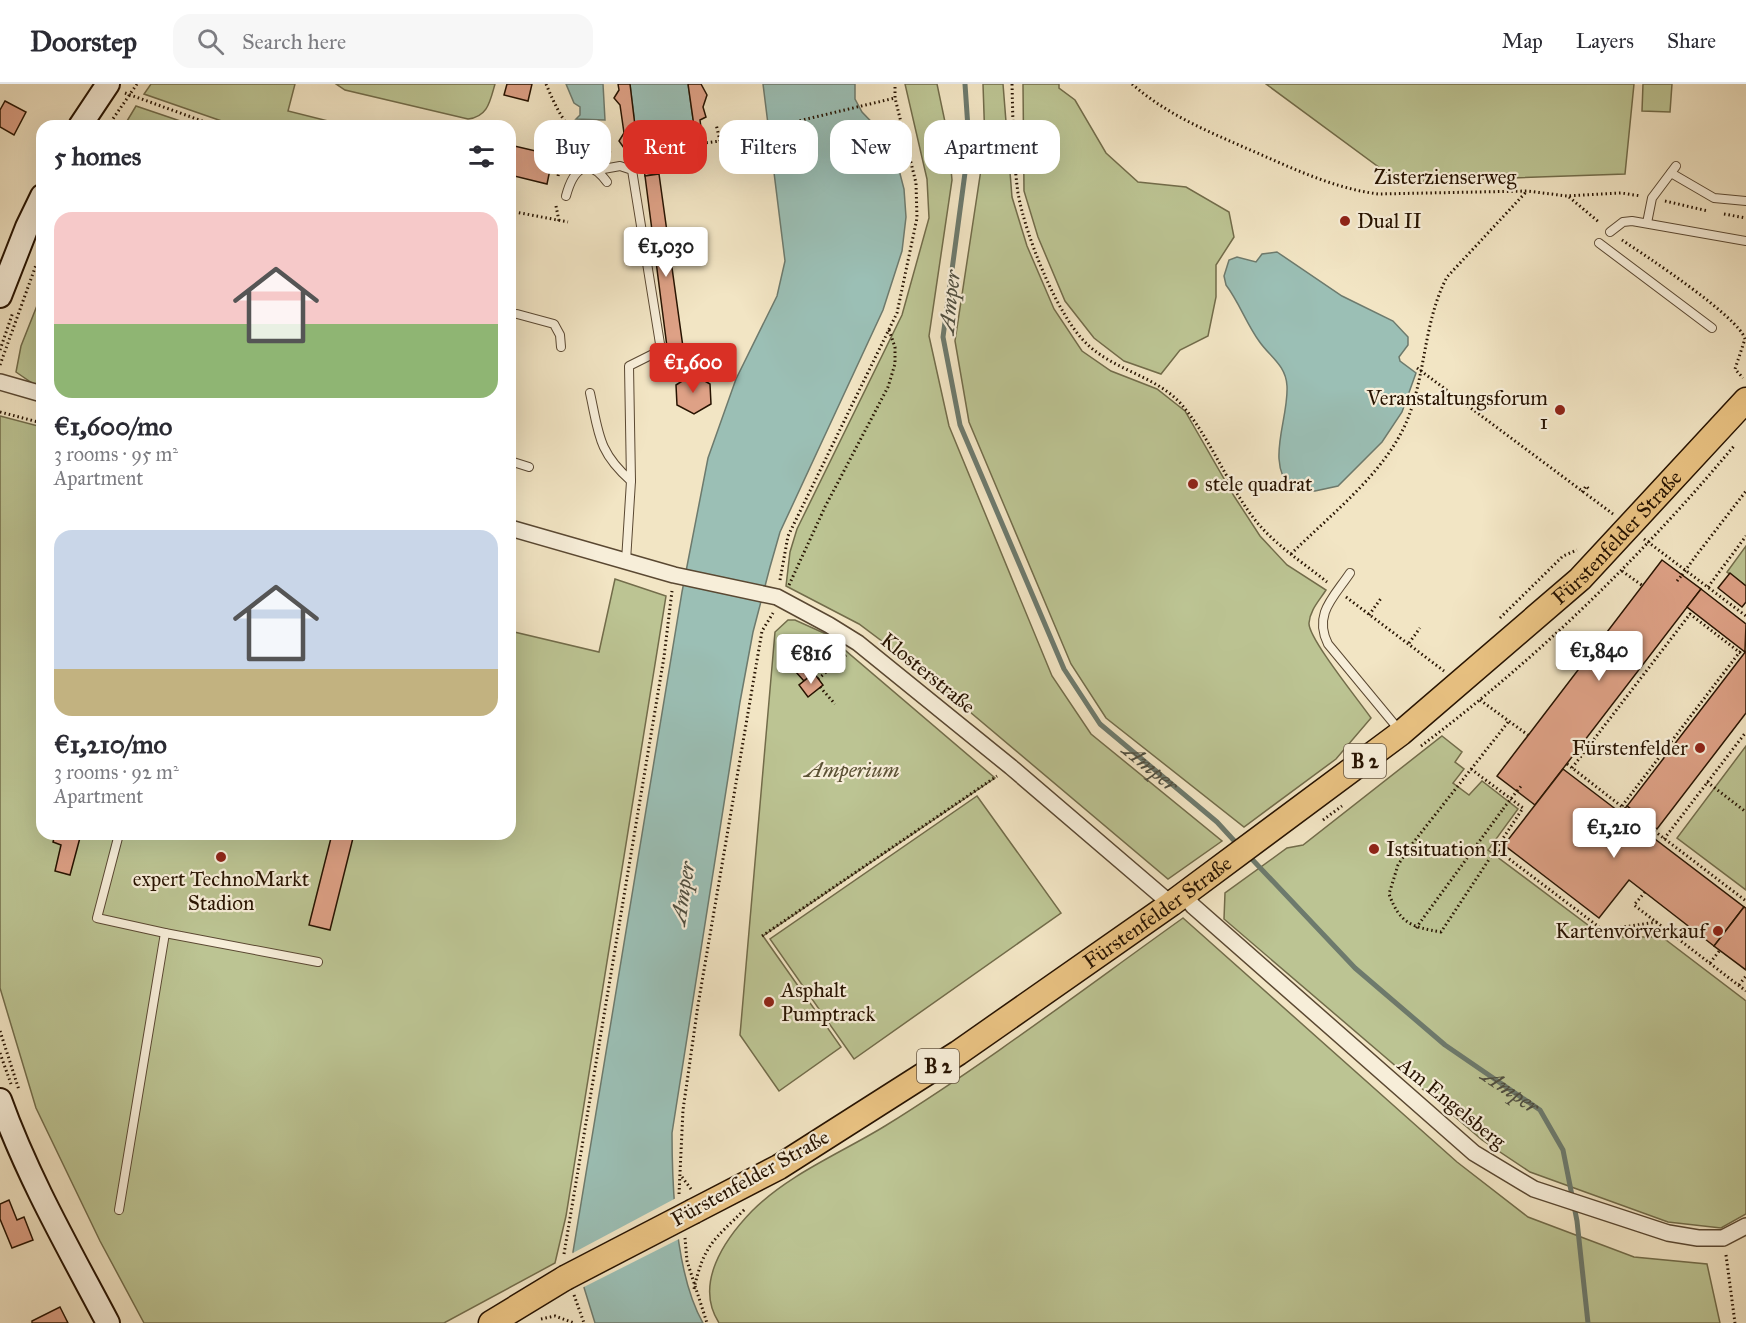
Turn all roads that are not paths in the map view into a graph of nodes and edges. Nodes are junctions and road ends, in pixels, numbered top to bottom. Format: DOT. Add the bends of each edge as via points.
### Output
graph roads {
  1 [pos="115,88"];
  2 [pos="86,120"];
  3 [pos="1677,166"];
  4 [pos="611,168"];
  5 [pos="1671,173"];
  6 [pos="575,174"];
  7 [pos="601,174"];
  8 [pos="607,182"];
  9 [pos="566,196"];
  10 [pos="1746,201"];
  11 [pos="36,210"];
  12 [pos="1647,223"];
  13 [pos="1610,232"];
  14 [pos="1746,241"];
  15 [pos="1599,243"];
  16 [pos="0,296"];
  17 [pos="517,314"];
  18 [pos="1712,328"];
  19 [pos="561,347"];
  20 [pos="0,382"];
  21 [pos="36,392"];
  22 [pos="590,393"];
  23 [pos="1746,400"];
  24 [pos="516,463"];
  25 [pos="529,466"];
  26 [pos="631,481"];
  27 [pos="516,530"];
  28 [pos="626,561"];
  29 [pos="1350,573"];
  30 [pos="1401,733"];
  31 [pos="117,840"];
  32 [pos="1177,899"];
  33 [pos="165,933"];
  34 [pos="318,962"];
  35 [pos="0,1100"];
  36 [pos="119,1210"];
  37 [pos="1746,1226"];
  38 [pos="108,1323"];
  39 [pos="491,1323"];
  1 -- 2 [label="street"];
  3 -- 5 [label="lane"];
  4 -- 26 [label="lane" via="632,170 661,350 629,366"];
  5 -- 10 [label="lane" via="1714,198"];
  5 -- 12 [label="lane" via="1652,198"];
  6 -- 9 [label="lane"];
  7 -- 8 [label="lane"];
  11 -- 16 [label="street"];
  12 -- 13 [label="lane" via="1623,222"];
  12 -- 14 [label="lane"];
  15 -- 18 [label="lane"];
  17 -- 19 [label="lane" via="554,324"];
  20 -- 21 [label="street"];
  22 -- 26 [label="lane" via="604,450 612,464"];
  23 -- 30 [label="main road, Fürstenfelder Straße / B 2" via="1630,527 1542,614"];
  24 -- 25 [label="lane"];
  26 -- 28 [label="lane"];
  27 -- 28 [label="street, Klosterstraße"];
  28 -- 32 [label="street, Klosterstraße" via="679,577 774,597 858,643"];
  29 -- 30 [label="lane" via="1322,620 1322,632"];
  30 -- 32 [label="main road, Fürstenfelder Straße / B 2"];
  31 -- 33 [label="lane" via="97,918"];
  32 -- 37 [label="street, Am Engelsberg" via="1193,906 1474,1153 1534,1189 1668,1233 1723,1238"];
  32 -- 39 [label="main road, Fürstenfelder Straße / B 2, bridge" via="958,1053 779,1167 688,1199"];
  33 -- 34 [label="lane"];
  33 -- 36 [label="lane"];
  35 -- 38 [label="street" via="39,1190"];
}
